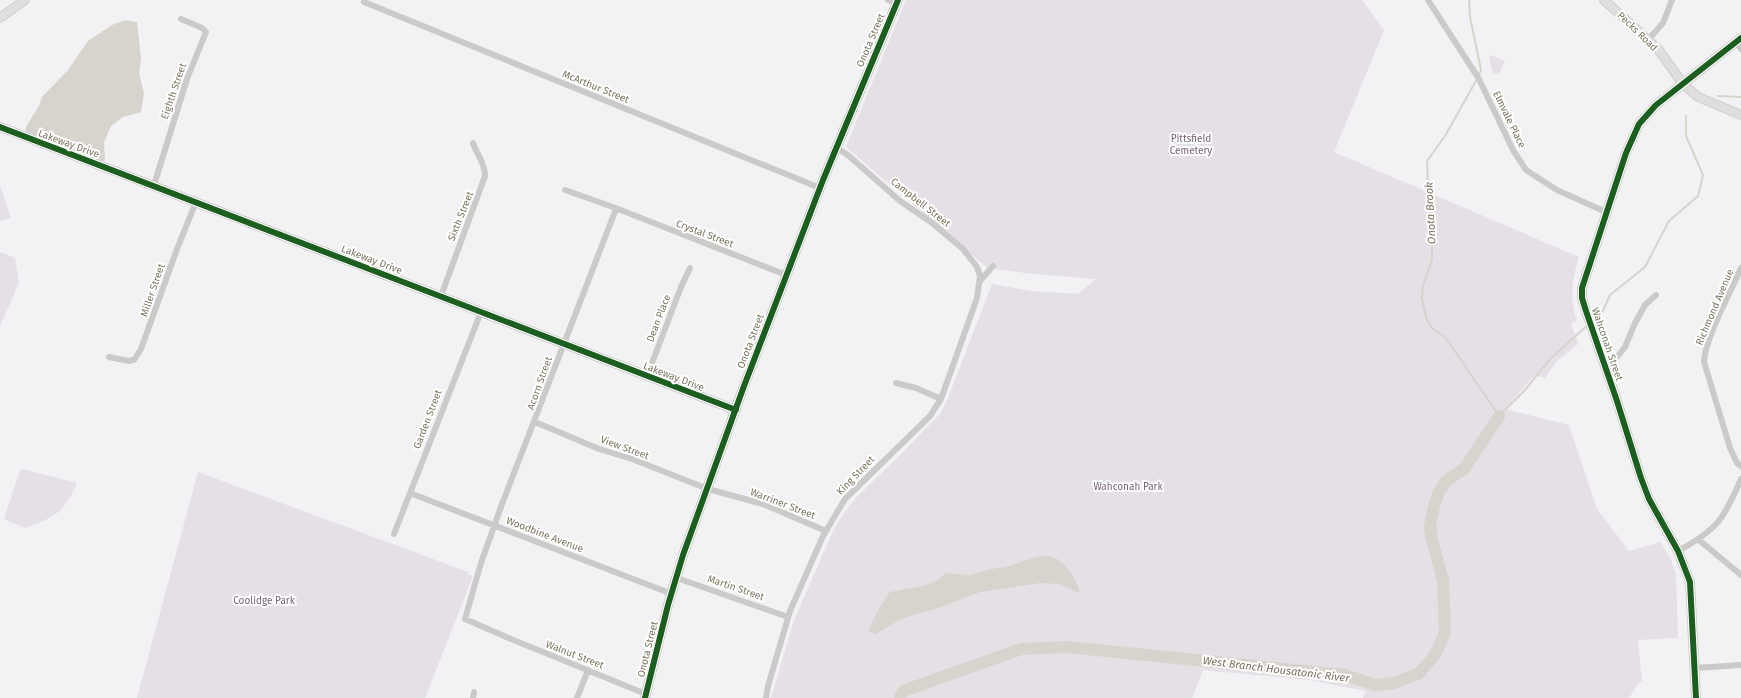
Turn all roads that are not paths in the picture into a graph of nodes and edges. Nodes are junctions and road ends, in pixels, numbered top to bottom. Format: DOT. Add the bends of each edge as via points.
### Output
graph roads {
  1 [pos="25,0"];
  2 [pos="888,0"];
  3 [pos="1428,0"];
  4 [pos="1604,0"];
  5 [pos="1672,0"];
  6 [pos="364,2"];
  7 [pos="897,2"];
  8 [pos="0,18"];
  9 [pos="181,19"];
  10 [pos="1648,40"];
  11 [pos="1739,43"];
  12 [pos="1683,84"];
  13 [pos="1741,115"];
  14 [pos="0,127"];
  15 [pos="473,143"];
  16 [pos="837,148"];
  17 [pos="154,185"];
  18 [pos="820,188"];
  19 [pos="564,190"];
  20 [pos="196,202"];
  21 [pos="616,209"];
  22 [pos="1606,212"];
  23 [pos="993,266"];
  24 [pos="690,268"];
  25 [pos="1741,268"];
  26 [pos="786,275"];
  27 [pos="980,281"];
  28 [pos="441,296"];
  29 [pos="1656,296"];
  30 [pos="481,312"];
  31 [pos="564,344"];
  32 [pos="109,357"];
  33 [pos="1604,363"];
  34 [pos="647,376"];
  35 [pos="896,383"];
  36 [pos="941,399"];
  37 [pos="736,410"];
  38 [pos="535,422"];
  39 [pos="1741,466"];
  40 [pos="1741,479"];
  41 [pos="708,489"];
  42 [pos="410,493"];
  43 [pos="495,525"];
  44 [pos="826,531"];
  45 [pos="394,534"];
  46 [pos="1699,540"];
  47 [pos="1678,551"];
  48 [pos="480,564"];
  49 [pos="1741,575"];
  50 [pos="677,578"];
  51 [pos="672,594"];
  52 [pos="788,617"];
  53 [pos="1741,665"];
  54 [pos="1695,668"];
  55 [pos="588,670"];
  56 [pos="646,696"];
  57 [pos="577,698"];
  58 [pos="766,698"];
  59 [pos="1696,698"];
  1 -- 8 [label="street"];
  2 -- 7 [label="street"];
  3 -- 22 [label="street, Elmvale Place" via="1478,77 1513,150 1526,170 1557,190"];
  4 -- 10 [label="street, Pecks Road"];
  5 -- 10 [label="street" via="1663,23"];
  6 -- 18 [label="street, McArthur Street"];
  7 -- 16 [label="street, Onota Street"];
  9 -- 17 [label="street, Eighth Street" via="206,32 187,79"];
  10 -- 12 [label="street, Pecks Road" via="1658,49"];
  11 -- 12 [label="street, Wahconah Street"];
  12 -- 13 [label="street, Pecks Road" via="1698,97"];
  12 -- 22 [label="street, Wahconah Street" via="1656,105 1638,124"];
  14 -- 17 [label="street, Lakeway Drive"];
  15 -- 28 [label="street, Sixth Street" via="476,153 483,162 485,176"];
  16 -- 18 [label="street, Onota Street"];
  16 -- 27 [label="street, Campbell Street" via="963,250 977,267"];
  17 -- 20 [label="street, Lakeway Drive"];
  18 -- 26 [label="street, Onota Street"];
  19 -- 21 [label="street, Crystal Street"];
  20 -- 28 [label="street, Lakeway Drive"];
  20 -- 32 [label="street, Miller Street" via="141,349 134,360 130,361"];
  21 -- 26 [label="street, Crystal Street"];
  21 -- 31 [label="street, Acorn Street"];
  22 -- 33 [label="street, Wahconah Street" via="1582,288 1582,298"];
  23 -- 27 [label="street"];
  24 -- 34 [label="street, Dean Place"];
  25 -- 39 [label="street, Richmond Avenue" via="1712,332 1704,354 1704,362 1730,448"];
  26 -- 37 [label="street, Onota Street"];
  27 -- 36 [label="street, King Street" via="964,338"];
  28 -- 30 [label="street, Lakeway Drive"];
  29 -- 33 [label="street" via="1645,305 1625,347 1617,357"];
  30 -- 31 [label="street, Lakeway Drive"];
  30 -- 42 [label="street, Garden Street"];
  31 -- 34 [label="street, Lakeway Drive"];
  31 -- 38 [label="street, Acorn Street"];
  33 -- 47 [label="street, Wahconah Street" via="1646,492"];
  34 -- 37 [label="street, Lakeway Drive"];
  35 -- 36 [label="street"];
  36 -- 44 [label="street, King Street" via="930,416 845,499"];
  37 -- 41 [label="street, Onota Street"];
  38 -- 41 [label="street, View Street" via="599,449"];
  38 -- 43 [label="street, Acorn Street"];
  40 -- 46 [label="street" via="1722,518"];
  41 -- 44 [label="street, Warriner Street" via="764,504"];
  41 -- 50 [label="street, Onota Street"];
  42 -- 43 [label="street, Woodbine Avenue"];
  42 -- 45 [label="street, Garden Street"];
  43 -- 48 [label="street, Acorn Street"];
  43 -- 51 [label="street, Woodbine Avenue"];
  44 -- 52 [label="street, King Street"];
  46 -- 47 [label="street"];
  46 -- 49 [label="street"];
  47 -- 54 [label="street, Wahconah Street" via="1690,582"];
  48 -- 55 [label="street, Walnut Street" via="465,619"];
  50 -- 51 [label="street, Onota Street"];
  50 -- 52 [label="street, Martin Street"];
  51 -- 56 [label="street, Onota Street"];
  52 -- 58 [label="street, King Street"];
  53 -- 54 [label="street"];
  54 -- 59 [label="street, Wahconah Street"];
  55 -- 56 [label="street, Walnut Street"];
  55 -- 57 [label="street"];
}
